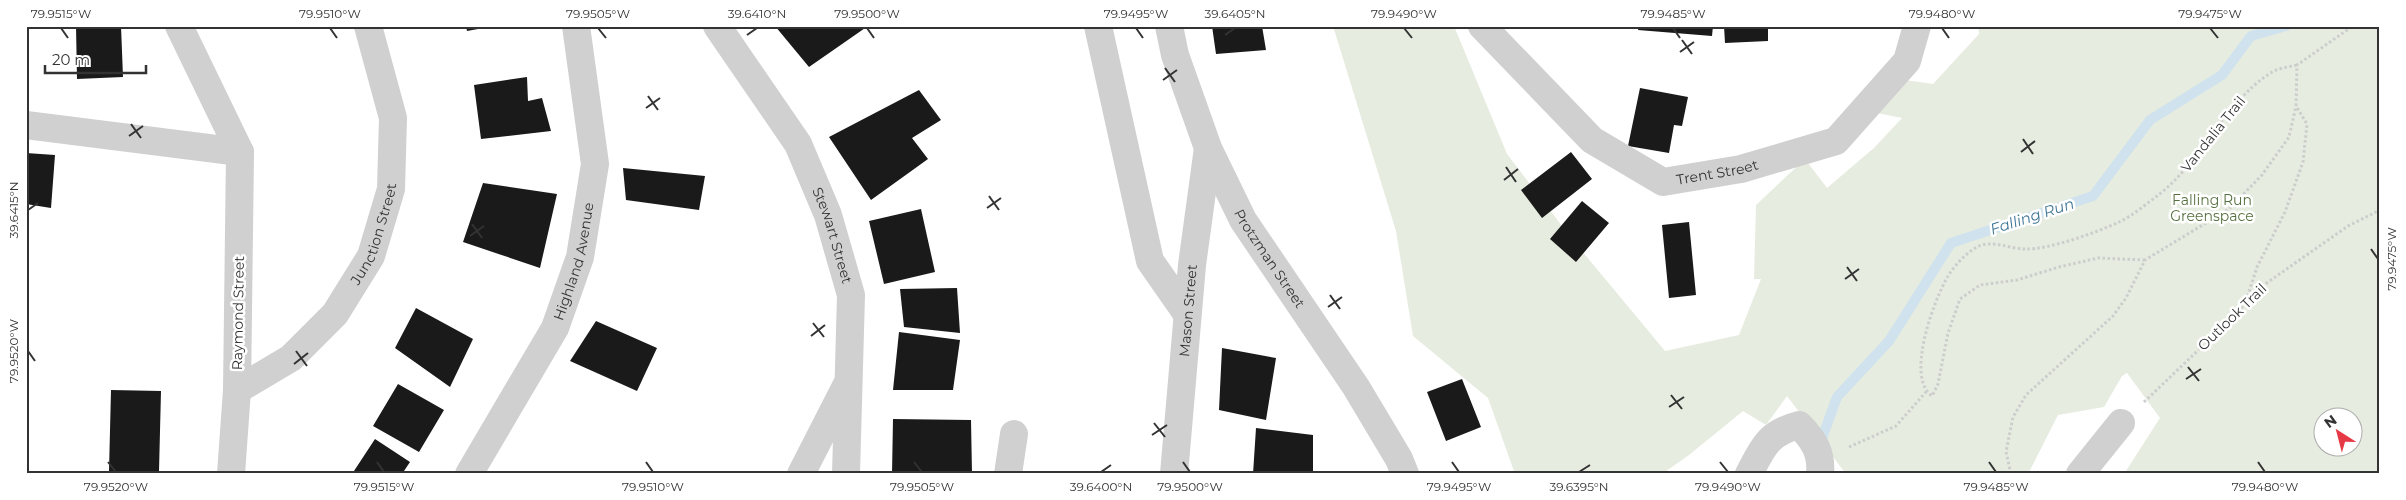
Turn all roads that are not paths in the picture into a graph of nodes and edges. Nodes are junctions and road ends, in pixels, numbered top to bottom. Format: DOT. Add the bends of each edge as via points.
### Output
graph roads {
  1 [pos="179,26"];
  2 [pos="368,26"];
  3 [pos="576,26"];
  4 [pos="717,26"];
  5 [pos="1098,26"];
  6 [pos="1169,26"];
  7 [pos="1482,26"];
  8 [pos="1917,26"];
  9 [pos="26,125"];
  10 [pos="1208,148"];
  11 [pos="240,152"];
  12 [pos="1187,314"];
  13 [pos="850,379"];
  14 [pos="237,390"];
  15 [pos="2122,423"];
  16 [pos="1014,434"];
  17 [pos="1821,467"];
  18 [pos="231,474"];
  19 [pos="469,474"];
  20 [pos="801,474"];
  21 [pos="846,474"];
  22 [pos="1008,474"];
  23 [pos="1174,474"];
  24 [pos="1405,474"];
  25 [pos="1749,474"];
  26 [pos="2080,474"];
  1 -- 11 [label="street"];
  2 -- 14 [label="street, Junction Street" via="393,118 391,189 371,256 335,314 291,358"];
  3 -- 19 [label="street, Highland Avenue" via="595,164 580,257 554,328"];
  4 -- 13 [label="street, Stewart Street" via="798,144 828,215 851,295"];
  5 -- 12 [label="street" via="1150,261"];
  6 -- 10 [label="street, Protzman Street" via="1175,56"];
  7 -- 8 [label="street, Trent Street" via="1592,140 1663,182 1741,169 1836,141 1906,61"];
  9 -- 11 [label="street"];
  10 -- 12 [label="street, Mason Street"];
  10 -- 24 [label="street, Protzman Street" via="1242,220 1356,387 1400,459"];
  11 -- 14 [label="street, Raymond Street"];
  12 -- 23 [label="street, Mason Street"];
  13 -- 20 [label="street"];
  13 -- 21 [label="street, Stewart Street"];
  14 -- 18 [label="street, Raymond Street"];
  15 -- 26 [label="street"];
  16 -- 22 [label="street"];
  17 -- 25 [label="street" via="1813,439 1799,425 1785,429 1765,442"];
}
